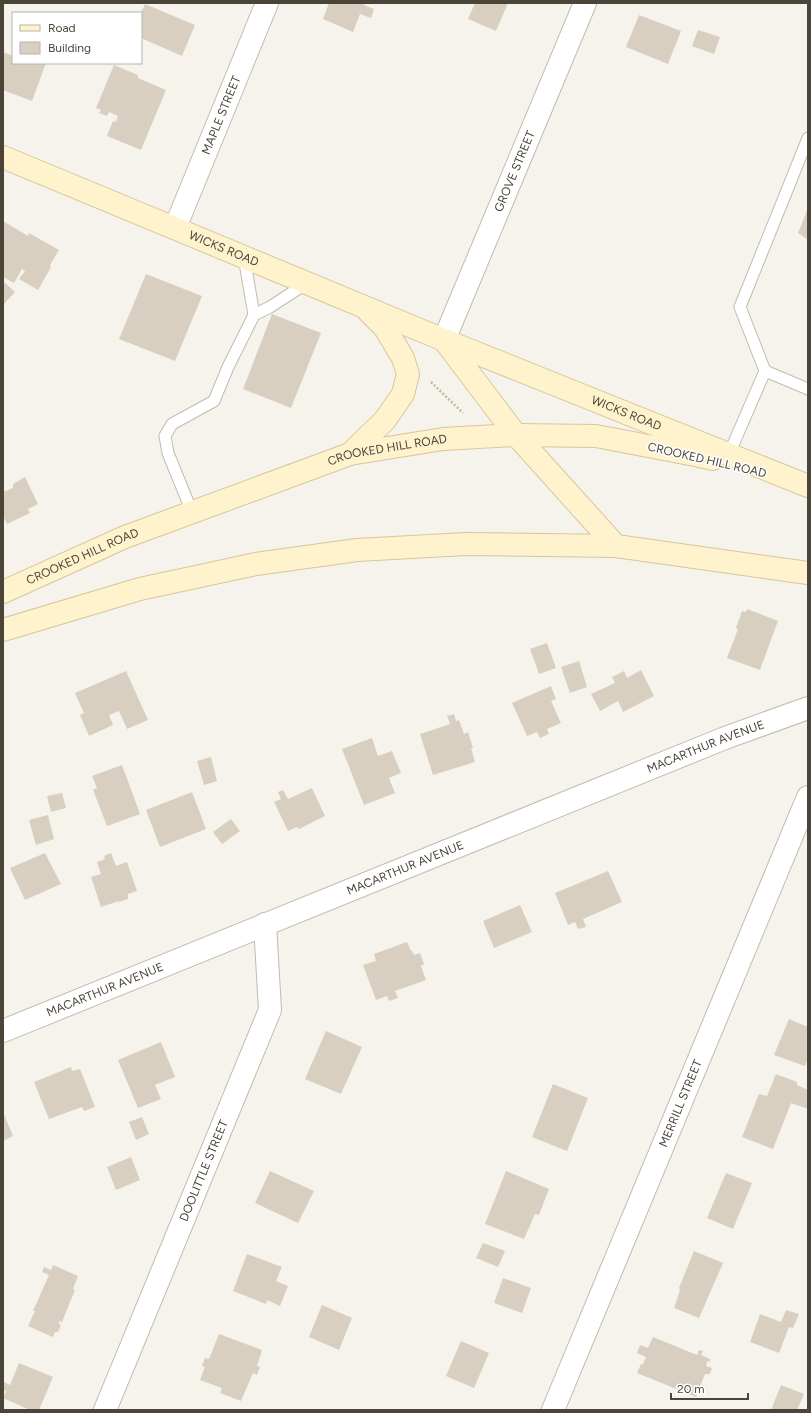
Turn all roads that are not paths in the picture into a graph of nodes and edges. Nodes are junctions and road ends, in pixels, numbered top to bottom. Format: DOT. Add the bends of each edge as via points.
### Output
graph roads {
  1 [pos="268,3"];
  2 [pos="585,3"];
  3 [pos="808,138"];
  4 [pos="3,156"];
  5 [pos="174,228"];
  6 [pos="244,257"];
  7 [pos="307,283"];
  8 [pos="364,307"];
  9 [pos="254,315"];
  10 [pos="444,340"];
  11 [pos="765,371"];
  12 [pos="808,389"];
  13 [pos="516,435"];
  14 [pos="350,454"];
  15 [pos="729,454"];
  16 [pos="800,483"];
  17 [pos="192,512"];
  18 [pos="616,546"];
  19 [pos="808,573"];
  20 [pos="3,592"];
  21 [pos="3,630"];
  22 [pos="808,708"];
  23 [pos="808,797"];
  24 [pos="265,924"];
  25 [pos="3,1031"];
  26 [pos="105,1410"];
  27 [pos="552,1410"];
  1 -- 5 [label="street, MAPLE STREET"];
  2 -- 10 [label="street, GROVE STREET"];
  3 -- 11 [label="lane" via="740,307"];
  4 -- 5 [label="main road, WICKS ROAD"];
  5 -- 6 [label="main road, WICKS ROAD"];
  6 -- 7 [label="main road, WICKS ROAD"];
  6 -- 9 [label="lane"];
  7 -- 8 [label="main road, WICKS ROAD"];
  7 -- 9 [label="lane"];
  8 -- 10 [label="main road, WICKS ROAD"];
  8 -- 14 [label="main road" via="386,328 403,358 408,374 403,394 385,420"];
  9 -- 17 [label="lane" via="214,401 172,424 165,436 168,453"];
  10 -- 13 [label="main road"];
  10 -- 15 [label="main road, WICKS ROAD"];
  11 -- 12 [label="lane"];
  11 -- 15 [label="lane"];
  13 -- 14 [label="main road, CROOKED HILL ROAD" via="443,439"];
  13 -- 16 [label="main road, CROOKED HILL ROAD" via="596,436 695,455"];
  13 -- 18 [label="main road"];
  14 -- 17 [label="main road, CROOKED HILL ROAD"];
  15 -- 16 [label="main road, WICKS ROAD"];
  17 -- 20 [label="main road, CROOKED HILL ROAD" via="125,537"];
  18 -- 19 [label="main road"];
  18 -- 21 [label="main road" via="466,544 357,550 256,564 140,589"];
  22 -- 24 [label="street, MACARTHUR AVENUE" via="718,741"];
  23 -- 27 [label="street, MERRILL STREET"];
  24 -- 25 [label="street, MACARTHUR AVENUE"];
  24 -- 26 [label="street, DOOLITTLE STREET" via="270,1010"];
}
